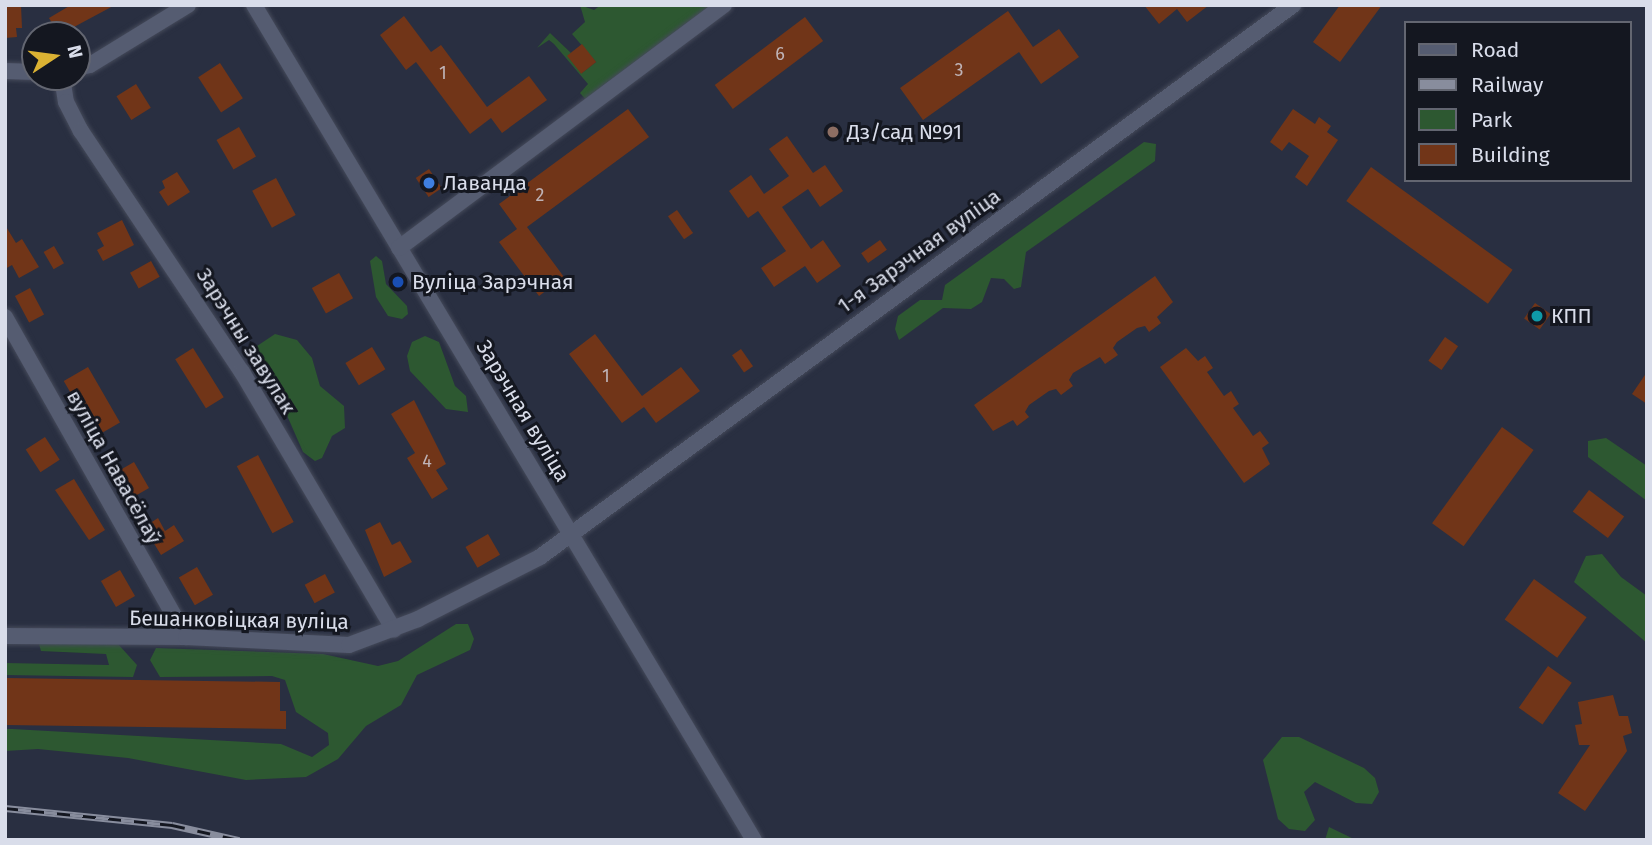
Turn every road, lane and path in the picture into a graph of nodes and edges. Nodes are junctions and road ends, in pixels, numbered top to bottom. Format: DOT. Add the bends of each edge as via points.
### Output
graph roads {
  1 [pos="188,5"];
  2 [pos="254,5"];
  3 [pos="724,5"];
  4 [pos="1293,5"];
  5 [pos="91,64"];
  6 [pos="64,91"];
  7 [pos="400,248"];
  8 [pos="5,317"];
  9 [pos="572,534"];
  10 [pos="394,631"];
  11 [pos="5,636"];
  12 [pos="186,637"];
  13 [pos="754,840"];
  1 -- 5 [label="street"];
  2 -- 7 [label="street, Зарэчная вуліца"];
  3 -- 7 [label="street"];
  4 -- 9 [label="street, 1-я Зарэчная вуліца"];
  6 -- 10 [label="street, Зарэчны завулак" via="80,131 242,372"];
  7 -- 9 [label="street, Зарэчная вуліца"];
  8 -- 12 [label="street, вуліца Навасёлаў"];
  9 -- 10 [label="street, Бешанковіцкая вуліца" via="540,557"];
  9 -- 13 [label="street, Зарэчная вуліца"];
  10 -- 12 [label="street, Бешанковіцкая вуліца" via="349,645"];
  11 -- 12 [label="street, Бешанковіцкая вуліца"];
}
